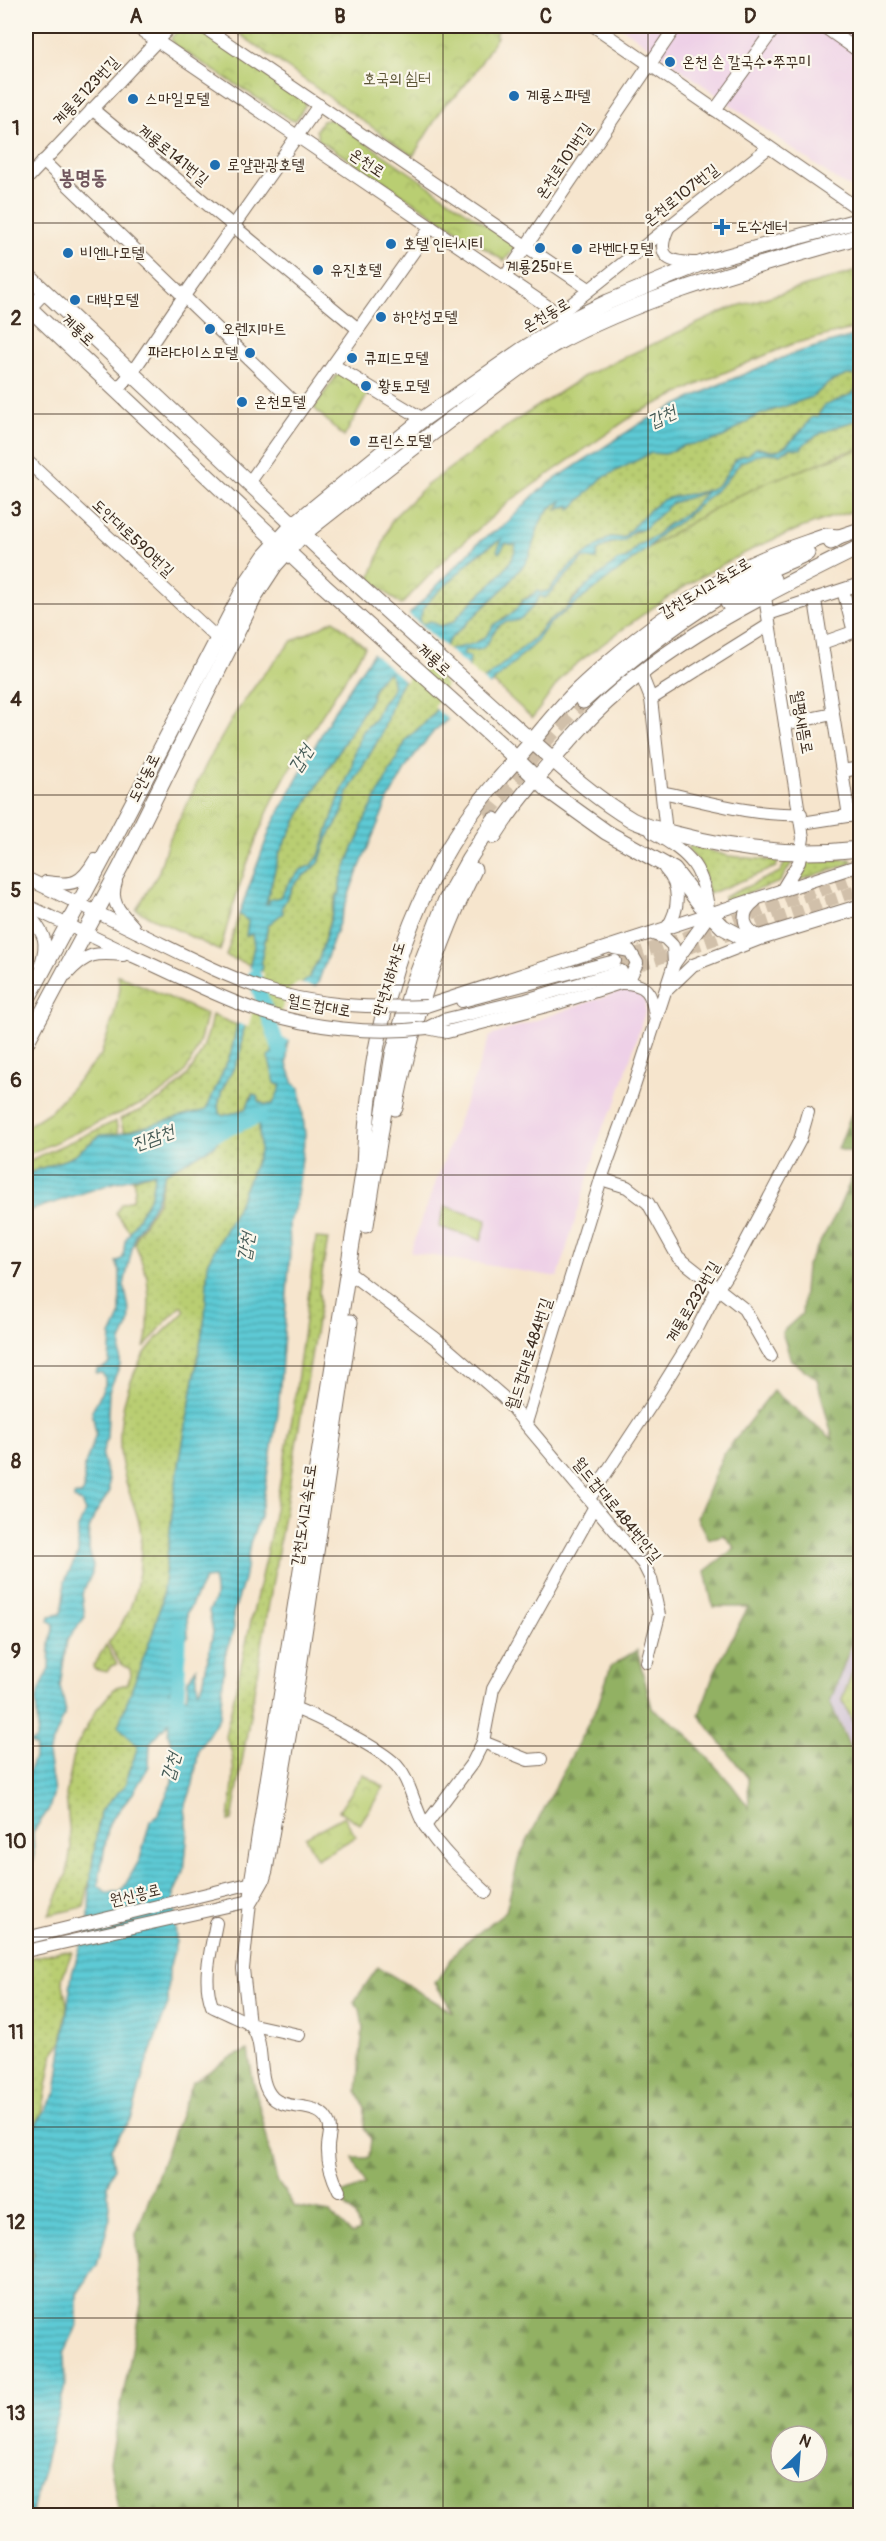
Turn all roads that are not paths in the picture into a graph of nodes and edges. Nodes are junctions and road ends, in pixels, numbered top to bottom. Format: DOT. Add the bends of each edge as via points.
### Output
graph roads {
  1 [pos="29,26"];
  2 [pos="135,26"];
  3 [pos="171,26"];
  4 [pos="202,26"];
  5 [pos="594,26"];
  6 [pos="676,26"];
  7 [pos="776,26"];
  8 [pos="823,26"];
  9 [pos="26,29"];
  10 [pos="156,40"];
  11 [pos="861,52"];
  12 [pos="649,63"];
  13 [pos="320,105"];
  14 [pos="92,109"];
  15 [pos="715,110"];
  16 [pos="299,137"];
  17 [pos="768,148"];
  18 [pos="43,161"];
  19 [pos="26,180"];
  20 [pos="861,210"];
  21 [pos="861,220"];
  22 [pos="234,226"];
  23 [pos="669,226"];
  24 [pos="431,227"];
  25 [pos="861,236"];
  26 [pos="528,246"];
  27 [pos="702,263"];
  28 [pos="26,274"];
  29 [pos="505,277"];
  30 [pos="589,289"];
  31 [pos="45,292"];
  32 [pos="183,296"];
  33 [pos="27,308"];
  34 [pos="568,323"];
  35 [pos="358,329"];
  36 [pos="333,364"];
  37 [pos="131,374"];
  38 [pos="117,391"];
  39 [pos="302,409"];
  40 [pos="423,419"];
  41 [pos="26,460"];
  42 [pos="249,483"];
  43 [pos="298,530"];
  44 [pos="861,530"];
  45 [pos="283,547"];
  46 [pos="858,548"];
  47 [pos="861,584"];
  48 [pos="843,590"];
  49 [pos="765,597"];
  50 [pos="815,600"];
  51 [pos="768,620"];
  52 [pos="859,631"];
  53 [pos="218,639"];
  54 [pos="822,643"];
  55 [pos="641,674"];
  56 [pos="651,699"];
  57 [pos="584,704"];
  58 [pos="833,714"];
  59 [pos="785,724"];
  60 [pos="527,737"];
  61 [pos="512,755"];
  62 [pos="553,759"];
  63 [pos="861,768"];
  64 [pos="842,771"];
  65 [pos="537,779"];
  66 [pos="662,792"];
  67 [pos="855,815"];
  68 [pos="488,819"];
  69 [pos="802,819"];
  70 [pos="634,821"];
  71 [pos="118,831"];
  72 [pos="666,832"];
  73 [pos="861,849"];
  74 [pos="801,854"];
  75 [pos="655,858"];
  76 [pos="861,865"];
  77 [pos="121,866"];
  78 [pos="29,879"];
  79 [pos="782,890"];
  80 [pos="762,896"];
  81 [pos="80,902"];
  82 [pos="861,907"];
  83 [pos="26,908"];
  84 [pos="96,910"];
  85 [pos="709,915"];
  86 [pos="67,924"];
  87 [pos="668,928"];
  88 [pos="84,932"];
  89 [pos="137,932"];
  90 [pos="653,934"];
  91 [pos="759,936"];
  92 [pos="610,947"];
  93 [pos="133,956"];
  94 [pos="674,964"];
  95 [pos="619,972"];
  96 [pos="36,980"];
  97 [pos="56,986"];
  98 [pos="665,992"];
  99 [pos="26,1002"];
  100 [pos="426,1006"];
  101 [pos="656,1020"];
  102 [pos="26,1042"];
  103 [pos="808,1112"];
  104 [pos="382,1131"];
  105 [pos="364,1167"];
  106 [pos="601,1179"];
  107 [pos="352,1275"];
  108 [pos="718,1288"];
  109 [pos="771,1356"];
  110 [pos="526,1422"];
  111 [pos="591,1504"];
  112 [pos="647,1662"];
  113 [pos="287,1706"];
  114 [pos="483,1742"];
  115 [pos="541,1759"];
  116 [pos="425,1826"];
  117 [pos="252,1883"];
  118 [pos="486,1892"];
  119 [pos="250,1901"];
  120 [pos="216,1923"];
  121 [pos="26,1938"];
  122 [pos="26,1951"];
  123 [pos="249,2024"];
  124 [pos="299,2035"];
  125 [pos="339,2191"];
  1 -- 9 [label="street"];
  2 -- 10 [label="street, 온천로"];
  3 -- 10 [label="street, 계룡로123번길"];
  4 -- 13 [label="street"];
  5 -- 12 [label="street"];
  6 -- 12 [label="street, 온천로101번길"];
  7 -- 15 [label="street"];
  8 -- 11 [label="street"];
  10 -- 14 [label="street, 계룡로123번길"];
  10 -- 16 [label="street, 온천로"];
  12 -- 15 [label="street"];
  12 -- 26 [label="street, 온천로101번길"];
  13 -- 16 [label="street"];
  13 -- 26 [label="street"];
  14 -- 18 [label="street, 계룡로123번길"];
  14 -- 22 [label="street, 계룡로141번길"];
  15 -- 17 [label="street"];
  16 -- 22 [label="street"];
  16 -- 24 [label="street, 온천로"];
  17 -- 20 [label="street"];
  17 -- 23 [label="street, 온천로107번길"];
  18 -- 19 [label="street, 계룡로123번길"];
  18 -- 32 [label="street"];
  21 -- 27 [label="main road, 온천동로"];
  22 -- 32 [label="street"];
  22 -- 35 [label="street, 계룡로141번길"];
  23 -- 27 [label="street" via="663,242 667,258 677,263"];
  23 -- 30 [label="street, 온천로107번길"];
  24 -- 29 [label="street, 온천로"];
  24 -- 35 [label="street"];
  25 -- 34 [label="main road, 온천동로" via="714,279 620,314"];
  26 -- 29 [label="street, 온천로101번길"];
  26 -- 30 [label="street"];
  27 -- 34 [label="main road, 온천동로"];
  28 -- 31 [label="main road, 계룡로"];
  29 -- 34 [label="street, 온천로"];
  30 -- 34 [label="street, 온천로107번길"];
  31 -- 33 [label="street"];
  31 -- 37 [label="main road, 계룡로"];
  32 -- 37 [label="street"];
  32 -- 39 [label="street"];
  33 -- 38 [label="main road, 계룡로"];
  34 -- 40 [label="main road, 온천동로"];
  34 -- 43 [label="main road, 온천동로" via="550,347"];
  35 -- 36 [label="street"];
  36 -- 39 [label="street"];
  36 -- 40 [label="street"];
  37 -- 38 [label="street"];
  37 -- 42 [label="main road, 계룡로"];
  38 -- 45 [label="main road, 계룡로"];
  39 -- 42 [label="street"];
  40 -- 43 [label="main road, 온천동로"];
  41 -- 53 [label="street, 도안대로590번길"];
  42 -- 43 [label="main road, 계룡로"];
  43 -- 45 [label="main road, 도안동로"];
  43 -- 60 [label="main road, 계룡로, bridge"];
  44 -- 57 [label="main road, 갑천도시고속도로" via="746,581 700,608 639,651"];
  45 -- 53 [label="main road, 도안동로" via="265,556"];
  45 -- 61 [label="main road, 계룡로"];
  45 -- 77 [label="main road, 도안동로"];
  46 -- 49 [label="main road"];
  46 -- 57 [label="main road, 갑천도시고속도로" via="784,574 703,617"];
  47 -- 48 [label="street"];
  48 -- 50 [label="street"];
  48 -- 52 [label="street"];
  49 -- 51 [label="street, 월평새뜸로"];
  49 -- 55 [label="main road" via="713,624"];
  50 -- 51 [label="street"];
  50 -- 54 [label="street"];
  51 -- 56 [label="street"];
  51 -- 59 [label="street, 월평새뜸로"];
  52 -- 54 [label="street"];
  53 -- 71 [label="main road, 도안동로"];
  54 -- 58 [label="street"];
  55 -- 56 [label="street"];
  55 -- 57 [label="main road"];
  56 -- 66 [label="street"];
  57 -- 60 [label="main road"];
  57 -- 62 [label="main road"];
  57 -- 65 [label="main road" via="541,751"];
  58 -- 59 [label="street"];
  58 -- 64 [label="street"];
  59 -- 69 [label="street, 월평새뜸로"];
  60 -- 61 [label="main road"];
  60 -- 62 [label="main road, 계룡로"];
  61 -- 65 [label="main road, 계룡로"];
  61 -- 68 [label="main road"];
  62 -- 65 [label="main road"];
  62 -- 70 [label="main road, 계룡로"];
  63 -- 64 [label="street"];
  64 -- 67 [label="street"];
  65 -- 68 [label="main road"];
  65 -- 75 [label="main road, 계룡로" via="606,832"];
  66 -- 69 [label="street"];
  66 -- 72 [label="street"];
  67 -- 69 [label="street"];
  68 -- 104 [label="main road, 만년지하차도" via="445,902 419,964 393,1054"];
  68 -- 105 [label="main road, 만년지하차도" via="464,849 440,895 404,982"];
  69 -- 74 [label="street, 월평새뜸로"];
  70 -- 72 [label="main road, 계룡로"];
  70 -- 85 [label="street" via="683,850 697,867"];
  71 -- 78 [label="street" via="102,846 88,872 78,881 62,884"];
  71 -- 81 [label="main road, 도안동로"];
  72 -- 74 [label="main road, 계룡로" via="714,844"];
  73 -- 74 [label="main road, 계룡로"];
  74 -- 79 [label="street"];
  75 -- 85 [label="main road, 계룡로" via="674,870"];
  75 -- 87 [label="street" via="676,886 676,911"];
  76 -- 79 [label="street"];
  77 -- 84 [label="main road, 도안동로"];
  77 -- 89 [label="street" via="114,903"];
  78 -- 81 [label="street, 월드컵대로"];
  79 -- 80 [label="street"];
  80 -- 85 [label="street"];
  80 -- 91 [label="street" via="748,906 744,916 748,930"];
  81 -- 84 [label="street, 월드컵대로"];
  81 -- 86 [label="main road, 도안동로"];
  82 -- 91 [label="main road, 계룡로"];
  83 -- 86 [label="street, 월드컵대로"];
  83 -- 96 [label="street" via="45,937"];
  84 -- 88 [label="main road, 도안동로"];
  84 -- 89 [label="street, 월드컵대로"];
  85 -- 87 [label="street"];
  85 -- 91 [label="main road, 계룡로" via="740,936"];
  85 -- 94 [label="street, 월드컵대로484번길"];
  86 -- 88 [label="street, 월드컵대로"];
  86 -- 96 [label="main road, 도안동로"];
  87 -- 90 [label="street"];
  88 -- 93 [label="street, 월드컵대로"];
  88 -- 97 [label="main road, 도안동로"];
  89 -- 100 [label="street, 월드컵대로, bridge" via="232,977 307,1000 373,1008"];
  90 -- 92 [label="street"];
  90 -- 94 [label="street" via="674,946"];
  91 -- 98 [label="street" via="693,965"];
  92 -- 95 [label="street" via="630,951 636,959 630,978"];
  92 -- 100 [label="street"];
  93 -- 95 [label="street, 월드컵대로, bridge" via="259,1011 303,1022 371,1031 427,1028 447,1032 558,1003"];
  93 -- 97 [label="street" via="109,953 86,957"];
  94 -- 98 [label="street, 월드컵대로484번길"];
  95 -- 100 [label="street, 월드컵대로"];
  95 -- 101 [label="street" via="650,994"];
  96 -- 99 [label="main road, 도안동로"];
  97 -- 102 [label="main road, 도안동로"];
  98 -- 101 [label="street, 월드컵대로484번길"];
  101 -- 106 [label="street, 월드컵대로484번길"];
  103 -- 108 [label="street, 계룡로232번길" via="800,1140 781,1179"];
  104 -- 107 [label="main road, 갑천도시고속도로"];
  105 -- 107 [label="main road, 갑천도시고속도로"];
  106 -- 108 [label="street" via="627,1187 648,1203 678,1257"];
  106 -- 110 [label="street, 월드컵대로484번길"];
  107 -- 110 [label="street, 월드컵대로484번길" via="471,1368"];
  107 -- 113 [label="main road, 갑천도시고속도로"];
  108 -- 109 [label="street" via="744,1309"];
  108 -- 111 [label="street, 계룡로232번길"];
  110 -- 111 [label="street, 월드컵대로484번안길"];
  111 -- 112 [label="street, 월드컵대로484번안길" via="644,1565 651,1579 659,1615"];
  111 -- 114 [label="street, 계룡로232번길" via="493,1689"];
  113 -- 116 [label="street" via="394,1763"];
  113 -- 117 [label="main road, 갑천도시고속도로"];
  113 -- 119 [label="main road, 갑천도시고속도로" via="265,1870"];
  114 -- 115 [label="street" via="528,1760"];
  114 -- 116 [label="street, 계룡로232번길" via="473,1762"];
  116 -- 118 [label="street" via="462,1871"];
  117 -- 119 [label="street"];
  117 -- 121 [label="street, 원신흥로"];
  119 -- 122 [label="street, 원신흥로"];
  119 -- 123 [label="street" via="243,1969"];
  120 -- 123 [label="street" via="207,1976 208,1994 212,2006"];
  123 -- 124 [label="street"];
  123 -- 125 [label="street" via="258,2041 266,2089 281,2103 315,2110 329,2124 328,2161"];
}
